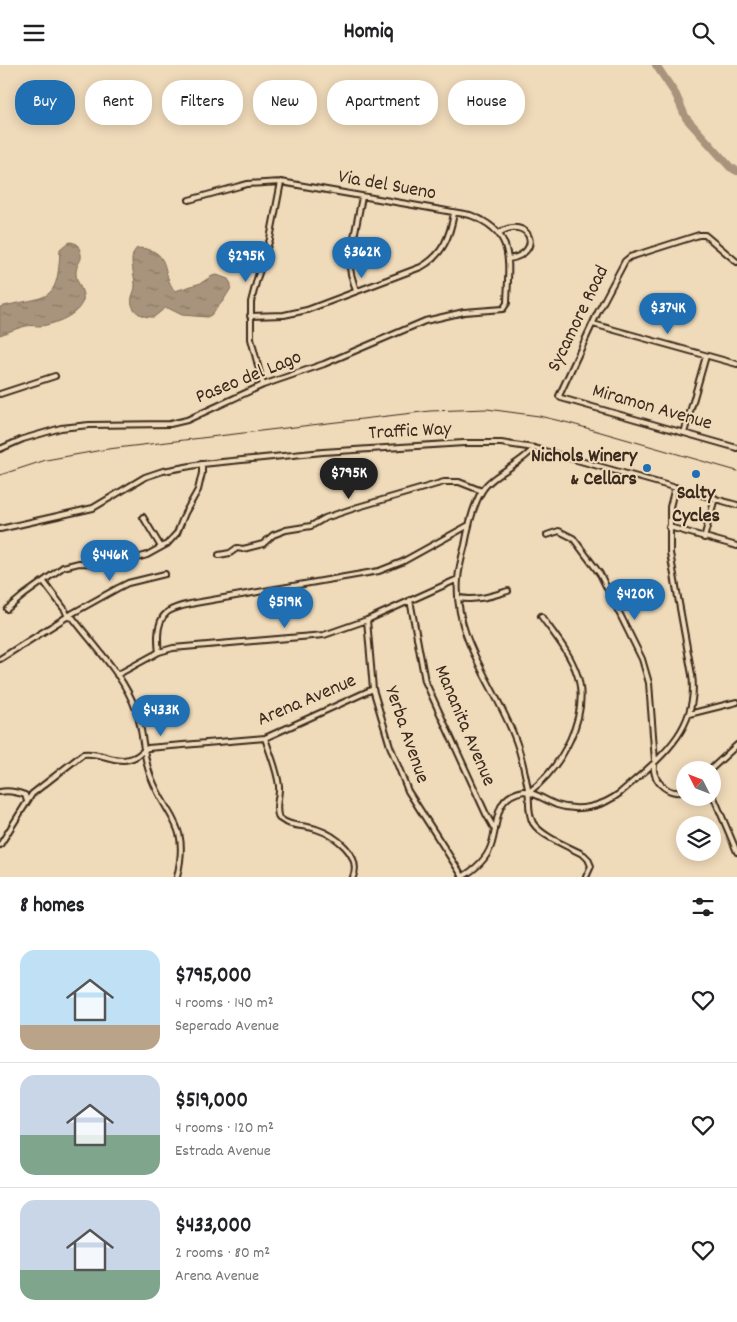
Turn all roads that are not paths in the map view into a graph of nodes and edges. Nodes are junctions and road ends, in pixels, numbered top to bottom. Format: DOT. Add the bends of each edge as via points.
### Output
graph roads {
  1 [pos="281,182"];
  2 [pos="362,197"];
  3 [pos="189,201"];
  4 [pos="454,213"];
  5 [pos="499,233"];
  6 [pos="509,259"];
  7 [pos="737,262"];
  8 [pos="356,291"];
  9 [pos="250,317"];
  10 [pos="593,324"];
  11 [pos="706,356"];
  12 [pos="737,364"];
  13 [pos="55,376"];
  14 [pos="263,385"];
  15 [pos="0,394"];
  16 [pos="559,396"];
  17 [pos="684,433"];
  18 [pos="534,447"];
  19 [pos="737,448"];
  20 [pos="0,449"];
  21 [pos="202,464"];
  22 [pos="675,487"];
  23 [pos="482,491"];
  24 [pos="715,498"];
  25 [pos="737,505"];
  26 [pos="143,517"];
  27 [pos="469,525"];
  28 [pos="669,527"];
  29 [pos="0,529"];
  30 [pos="547,535"];
  31 [pos="704,538"];
  32 [pos="737,546"];
  33 [pos="162,547"];
  34 [pos="219,555"];
  35 [pos="165,574"];
  36 [pos="458,579"];
  37 [pos="44,582"];
  38 [pos="508,591"];
  39 [pos="459,598"];
  40 [pos="410,600"];
  41 [pos="7,609"];
  42 [pos="541,616"];
  43 [pos="68,617"];
  44 [pos="367,620"];
  45 [pos="159,652"];
  46 [pos="0,659"];
  47 [pos="117,675"];
  48 [pos="373,689"];
  49 [pos="737,702"];
  50 [pos="689,714"];
  51 [pos="266,739"];
  52 [pos="737,745"];
  53 [pos="143,750"];
  54 [pos="655,761"];
  55 [pos="720,761"];
  56 [pos="0,792"];
  57 [pos="529,792"];
  58 [pos="676,793"];
  59 [pos="27,801"];
  60 [pos="718,806"];
  61 [pos="495,830"];
  62 [pos="0,845"];
  63 [pos="737,852"];
  64 [pos="177,877"];
  65 [pos="353,877"];
  66 [pos="462,877"];
  67 [pos="586,877"];
  1 -- 2 [label="street, Via del Sueno"];
  1 -- 3 [label="street, Via del Sueno" via="247,184"];
  1 -- 9 [label="street"];
  2 -- 4 [label="street, Via del Sueno"];
  2 -- 8 [label="street" via="349,262"];
  4 -- 5 [label="street, Via del Sueno" via="478,219"];
  4 -- 8 [label="street" via="444,247 433,259 416,269"];
  5 -- 6 [label="street"];
  5 -- 6 [label="street" via="509,227 517,227 529,237 526,253"];
  6 -- 14 [label="street, Paseo del Lago" via="507,303 503,309 425,321 324,364"];
  7 -- 10 [label="street, Sycamore Road" via="705,235 630,257"];
  8 -- 9 [label="street" via="295,313"];
  9 -- 14 [label="street" via="253,351"];
  10 -- 11 [label="street"];
  10 -- 16 [label="street, Sycamore Road"];
  11 -- 12 [label="street"];
  11 -- 17 [label="street"];
  13 -- 15 [label="street"];
  14 -- 20 [label="street, Paseo del Lago" via="170,424 68,426"];
  16 -- 17 [label="street, Miramon Avenue"];
  17 -- 19 [label="street, Miramon Avenue"];
  18 -- 21 [label="street, Traffic Way" via="464,443 316,452"];
  18 -- 22 [label="street, Traffic Way"];
  18 -- 23 [label="street" via="524,459 489,482"];
  21 -- 29 [label="street, Traffic Way" via="145,477 92,508"];
  21 -- 33 [label="street" via="195,497 177,533"];
  22 -- 24 [label="street, Traffic Way"];
  22 -- 28 [label="street"];
  23 -- 27 [label="street"];
  23 -- 34 [label="street" via="459,482 444,482 325,518 311,526 286,530 272,535 263,544 235,548 230,553"];
  24 -- 25 [label="street, Traffic Way"];
  24 -- 31 [label="street"];
  26 -- 33 [label="street"];
  27 -- 36 [label="street"];
  27 -- 45 [label="street" via="379,571 170,610 158,627"];
  28 -- 31 [label="street"];
  28 -- 50 [label="street" via="670,553 693,681"];
  30 -- 54 [label="street" via="559,531 572,537 600,574 630,632 648,673"];
  31 -- 32 [label="street"];
  33 -- 37 [label="street" via="137,559 68,565"];
  35 -- 43 [label="street" via="128,583"];
  36 -- 39 [label="street"];
  36 -- 40 [label="street"];
  37 -- 41 [label="street"];
  37 -- 43 [label="street"];
  38 -- 39 [label="street" via="472,600"];
  39 -- 57 [label="street" via="466,638 509,721"];
  40 -- 44 [label="street"];
  40 -- 61 [label="street, Mananita Avenue" via="425,681"];
  42 -- 57 [label="street" via="576,670 581,699 573,732 561,755 546,777"];
  43 -- 46 [label="street"];
  43 -- 47 [label="street" via="73,618"];
  44 -- 45 [label="street" via="324,635 191,645"];
  44 -- 48 [label="street, Yerba Avenue"];
  45 -- 47 [label="street"];
  47 -- 53 [label="street" via="135,708 142,731"];
  48 -- 51 [label="street, Arena Avenue"];
  48 -- 66 [label="street, Yerba Avenue" via="408,791"];
  49 -- 50 [label="street"];
  50 -- 54 [label="street" via="675,741"];
  51 -- 53 [label="street, Arena Avenue" via="181,744"];
  51 -- 65 [label="street" via="279,786 276,805 279,818 290,825 314,828 340,843 355,860"];
  52 -- 55 [label="street"];
  53 -- 59 [label="street, Arena Avenue" via="126,760 83,754 39,787"];
  53 -- 64 [label="street" via="154,783 180,834 182,853"];
  54 -- 57 [label="street" via="612,798 588,807 562,806"];
  54 -- 58 [label="street" via="655,775 663,787"];
  56 -- 59 [label="street" via="20,793"];
  57 -- 61 [label="street" via="514,793 505,799"];
  57 -- 67 [label="street" via="529,811 535,825 588,859 591,866"];
  59 -- 62 [label="street, Arena Avenue"];
  60 -- 63 [label="street"];
  61 -- 66 [label="street" via="485,857"];
}
